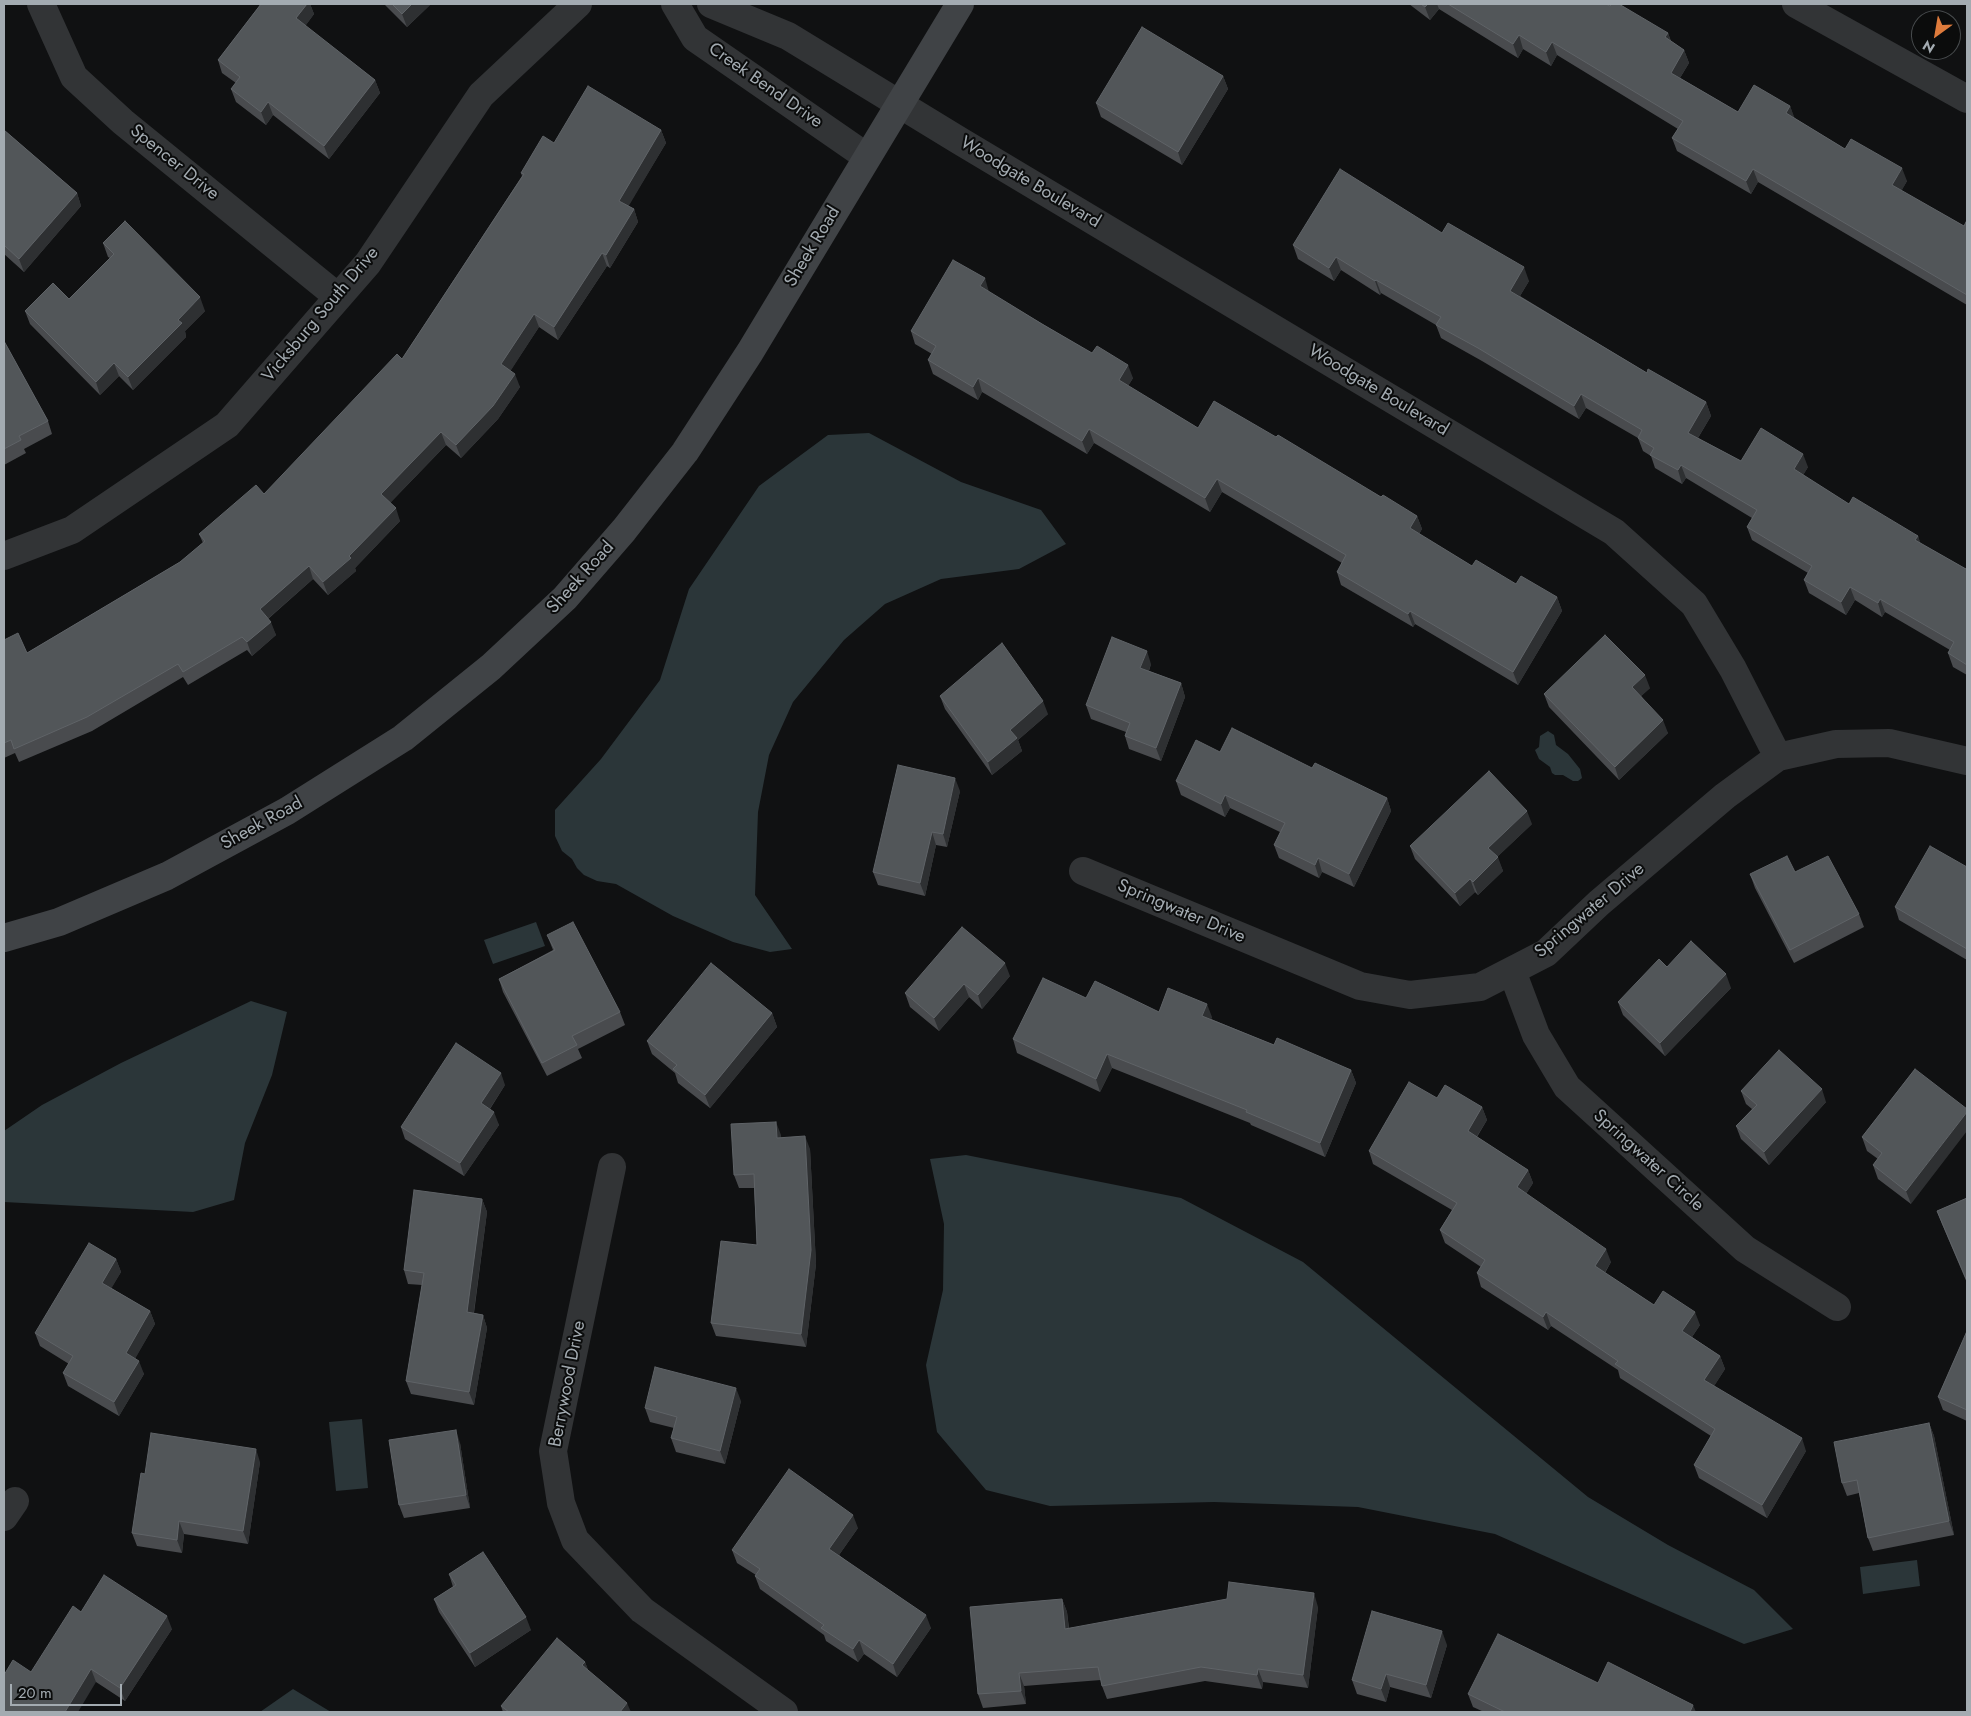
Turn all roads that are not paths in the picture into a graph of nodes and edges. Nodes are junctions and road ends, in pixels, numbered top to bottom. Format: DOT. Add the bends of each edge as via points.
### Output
graph roads {
  1 [pos="41,4"];
  2 [pos="578,4"];
  3 [pos="675,4"];
  4 [pos="711,4"];
  5 [pos="960,4"];
  6 [pos="1796,4"];
  7 [pos="1967,99"];
  8 [pos="899,104"];
  9 [pos="867,157"];
  10 [pos="338,297"];
  11 [pos="4,556"];
  12 [pos="1778,758"];
  13 [pos="1967,761"];
  14 [pos="1083,871"];
  15 [pos="4,938"];
  16 [pos="1512,971"];
  17 [pos="612,1167"];
  18 [pos="1837,1307"];
  19 [pos="784,1712"];
  1 -- 10 [label="street, Spencer Drive" via="74,77 123,122"];
  2 -- 10 [label="street, Vicksburg South Drive" via="481,95 368,263"];
  3 -- 9 [label="street, Creek Bend Drive" via="695,38"];
  4 -- 8 [label="street" via="788,36"];
  5 -- 8 [label="street, Sheek Road"];
  6 -- 7 [label="street"];
  8 -- 9 [label="street, Sheek Road"];
  8 -- 12 [label="street, Woodgate Boulevard" via="1614,532 1694,604 1733,669"];
  9 -- 15 [label="street, Sheek Road" via="750,352 685,452 566,598 492,666 403,738 287,811 167,876 59,922"];
  10 -- 11 [label="street, Vicksburg South Drive" via="227,426 72,530"];
  12 -- 13 [label="street, Springwater Drive" via="1836,744 1889,743"];
  12 -- 16 [label="street, Springwater Drive" via="1725,796 1599,903 1546,953"];
  14 -- 16 [label="street, Springwater Drive" via="1360,986 1410,995 1480,987"];
  16 -- 18 [label="street, Springwater Circle" via="1536,1035 1567,1087 1745,1249"];
  17 -- 19 [label="street, Berrywood Drive" via="553,1450 561,1503 575,1540 642,1610"];
}
